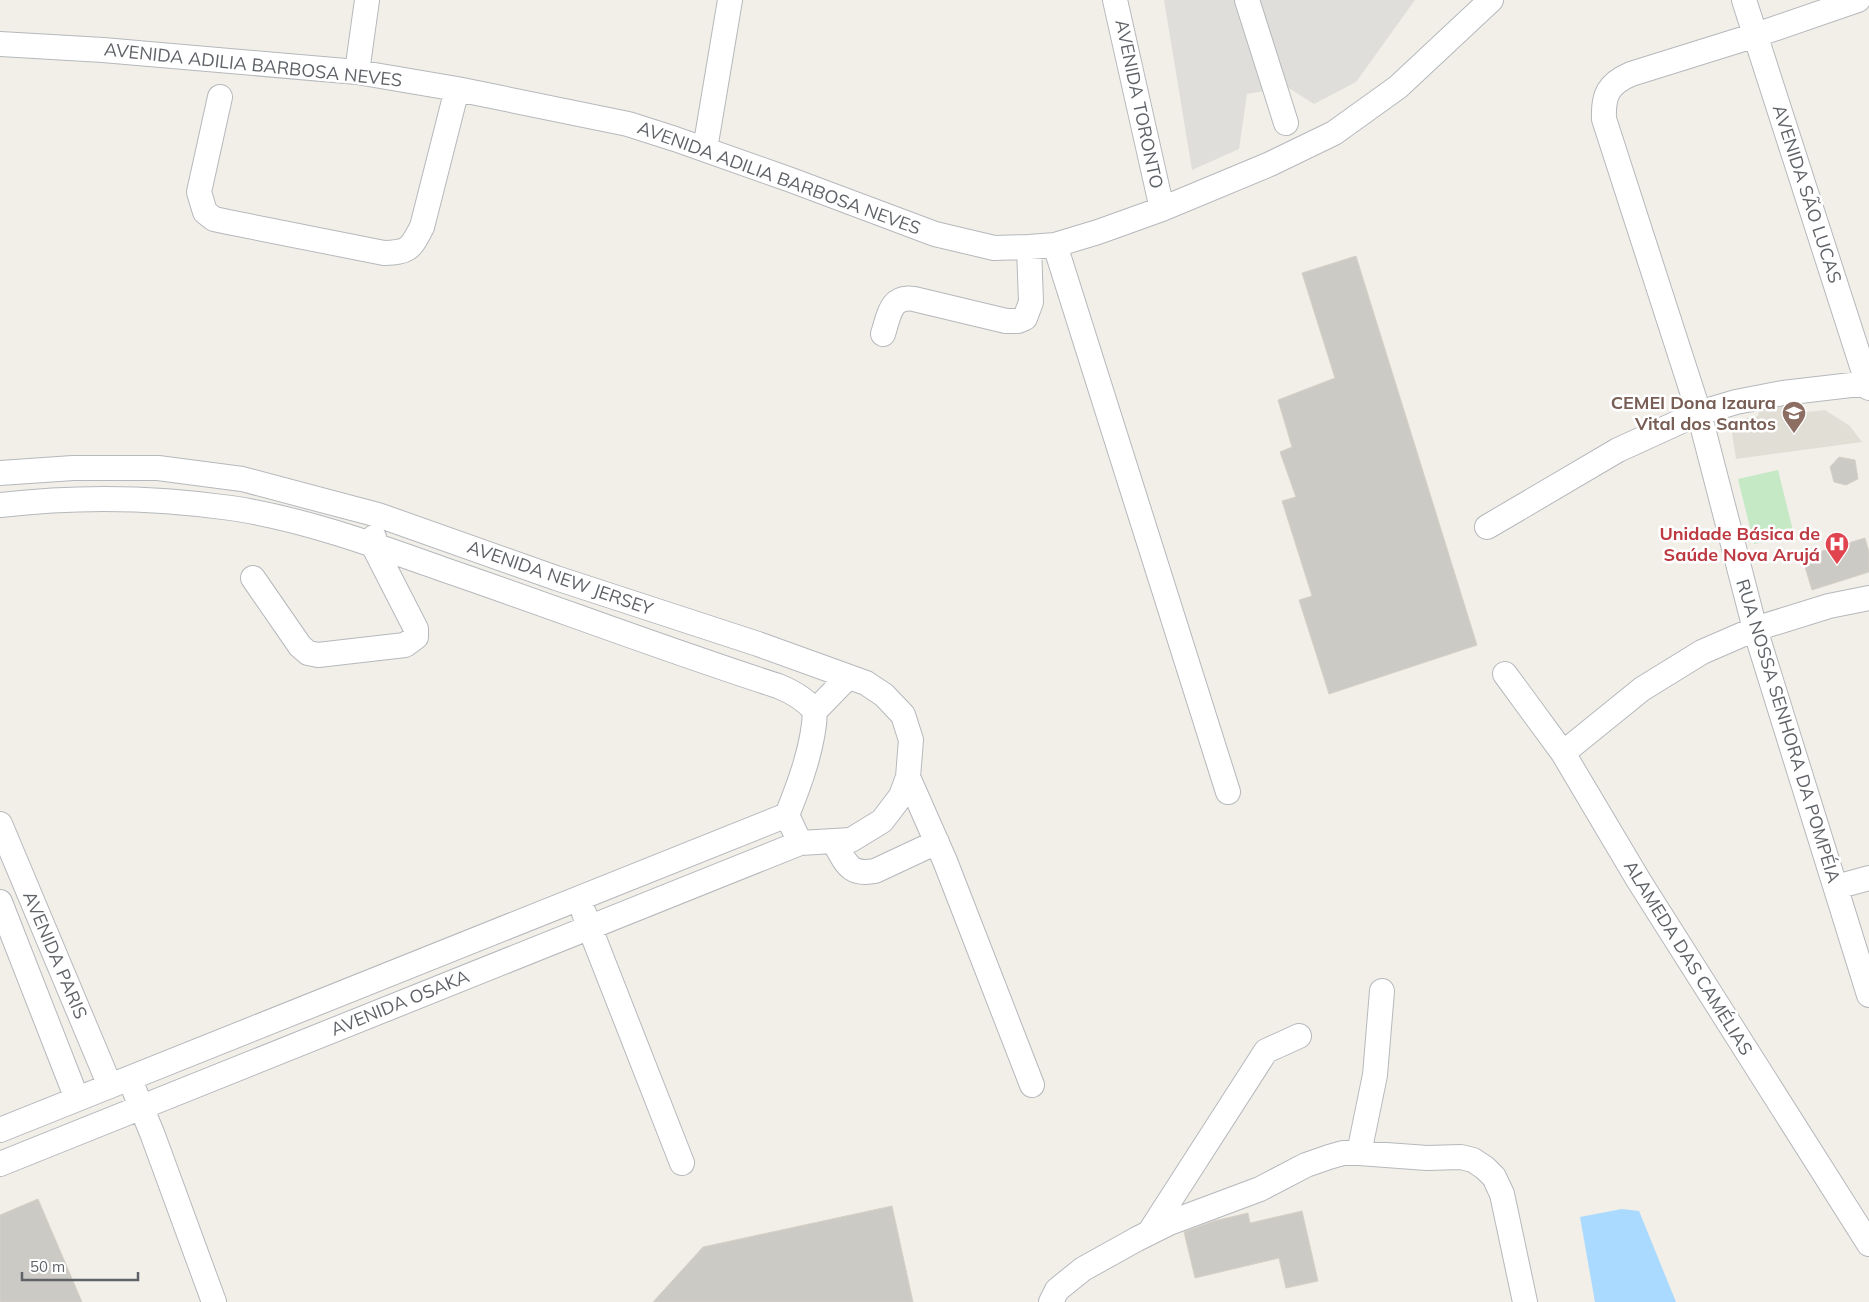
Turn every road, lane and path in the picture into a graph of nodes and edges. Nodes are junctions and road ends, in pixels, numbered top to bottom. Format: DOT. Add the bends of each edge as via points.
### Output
graph roads {
  1 [pos="367,0"];
  2 [pos="730,0"];
  3 [pos="1116,0"];
  4 [pos="1247,0"];
  5 [pos="1491,0"];
  6 [pos="1744,0"];
  7 [pos="1858,0"];
  8 [pos="1756,35"];
  9 [pos="0,44"];
  10 [pos="356,72"];
  11 [pos="456,89"];
  12 [pos="220,97"];
  13 [pos="1286,123"];
  14 [pos="706,149"];
  15 [pos="1162,209"];
  16 [pos="1055,245"];
  17 [pos="1029,248"];
  18 [pos="883,334"];
  19 [pos="1869,385"];
  20 [pos="1698,413"];
  21 [pos="73,468"];
  22 [pos="0,473"];
  23 [pos="242,479"];
  24 [pos="73,498"];
  25 [pos="0,505"];
  26 [pos="231,508"];
  27 [pos="378,515"];
  28 [pos="1487,527"];
  29 [pos="373,545"];
  30 [pos="253,578"];
  31 [pos="1869,598"];
  32 [pos="1755,630"];
  33 [pos="758,644"];
  34 [pos="1505,674"];
  35 [pos="747,676"];
  36 [pos="848,677"];
  37 [pos="816,711"];
  38 [pos="1563,753"];
  39 [pos="908,777"];
  40 [pos="1228,792"];
  41 [pos="787,815"];
  42 [pos="0,824"];
  43 [pos="833,841"];
  44 [pos="937,842"];
  45 [pos="800,843"];
  46 [pos="1869,878"];
  47 [pos="1836,887"];
  48 [pos="579,899"];
  49 [pos="0,902"];
  50 [pos="590,927"];
  51 [pos="452,949"];
  52 [pos="53,952"];
  53 [pos="22,962"];
  54 [pos="462,978"];
  55 [pos="1382,991"];
  56 [pos="344,992"];
  57 [pos="1869,995"];
  58 [pos="356,1021"];
  59 [pos="268,1023"];
  60 [pos="1299,1036"];
  61 [pos="280,1051"];
  62 [pos="120,1082"];
  63 [pos="1032,1085"];
  64 [pos="77,1099"];
  65 [pos="141,1107"];
  66 [pos="0,1130"];
  67 [pos="1359,1152"];
  68 [pos="1,1161"];
  69 [pos="682,1163"];
  70 [pos="1149,1233"];
  71 [pos="1869,1244"];
  72 [pos="214,1302"];
  73 [pos="1051,1302"];
  74 [pos="1525,1302"];
  1 -- 10 [label="street"];
  2 -- 14 [label="street"];
  3 -- 15 [label="street, AVENIDA TORONTO"];
  4 -- 13 [label="street"];
  5 -- 15 [label="street, AVENIDA ADILIA BARBOSA NEVES" via="1398,87 1334,133"];
  6 -- 8 [label="street, AVENIDA SÃO LUCAS"];
  7 -- 8 [label="street, RUA NOSSA SENHORA DA POMPÉIA"];
  8 -- 19 [label="street, AVENIDA SÃO LUCAS"];
  8 -- 20 [label="street, RUA NOSSA SENHORA DA POMPÉIA" via="1617,80 1608,91 1604,104 1604,119"];
  9 -- 10 [label="street, AVENIDA ADILIA BARBOSA NEVES"];
  10 -- 11 [label="street, AVENIDA ADILIA BARBOSA NEVES"];
  11 -- 12 [label="street" via="422,227 413,244 402,252 384,253 214,219 205,212 199,192"];
  11 -- 14 [label="street, AVENIDA ADILIA BARBOSA NEVES" via="628,124"];
  14 -- 17 [label="street, AVENIDA ADILIA BARBOSA NEVES" via="935,234 994,248"];
  15 -- 16 [label="street, AVENIDA ADILIA BARBOSA NEVES"];
  16 -- 17 [label="street, AVENIDA ADILIA BARBOSA NEVES"];
  16 -- 40 [label="street"];
  17 -- 18 [label="street" via="1031,302 1025,318 1006,321 902,298 896,301"];
  19 -- 20 [label="street" via="1783,393"];
  20 -- 28 [label="street" via="1618,450"];
  20 -- 32 [label="street, RUA NOSSA SENHORA DA POMPÉIA"];
  21 -- 22 [label="street, AVENIDA NEW JERSEY"];
  21 -- 23 [label="street, AVENIDA NEW JERSEY" via="158,468"];
  21 -- 24 [label="street"];
  23 -- 26 [label="street"];
  23 -- 27 [label="street, AVENIDA NEW JERSEY"];
  24 -- 25 [label="street, AVENIDA NEW JERSEY"];
  24 -- 26 [label="street, AVENIDA NEW JERSEY" via="160,501"];
  26 -- 29 [label="street, AVENIDA NEW JERSEY"];
  27 -- 29 [label="street"];
  27 -- 33 [label="street, AVENIDA NEW JERSEY"];
  29 -- 30 [label="street" via="416,630 416,637 405,645 318,655 308,653"];
  29 -- 35 [label="street, AVENIDA NEW JERSEY"];
  31 -- 32 [label="street" via="1829,606"];
  32 -- 38 [label="street" via="1702,652 1642,689"];
  32 -- 47 [label="street, RUA NOSSA SENHORA DA POMPÉIA"];
  33 -- 35 [label="street"];
  33 -- 36 [label="street, AVENIDA NEW JERSEY"];
  34 -- 38 [label="street, ALAMEDA DAS CAMÉLIAS"];
  35 -- 37 [label="street, AVENIDA NEW JERSEY" via="796,694"];
  36 -- 37 [label="street"];
  36 -- 39 [label="street, AVENIDA NEW JERSEY" via="866,683 884,695 903,715 910,740"];
  37 -- 41 [label="street" via="815,730"];
  38 -- 71 [label="street, ALAMEDA DAS CAMÉLIAS" via="1639,881"];
  39 -- 43 [label="street, AVENIDA NEW JERSEY" via="901,796 882,821 851,840"];
  39 -- 44 [label="street"];
  41 -- 45 [label="street"];
  41 -- 48 [label="street, AVENIDA OSAKA"];
  42 -- 52 [label="street, AVENIDA PARIS"];
  43 -- 44 [label="street" via="848,866 856,872 865,873"];
  43 -- 45 [label="street, AVENIDA NEW JERSEY"];
  44 -- 63 [label="street"];
  45 -- 50 [label="street, AVENIDA OSAKA"];
  46 -- 47 [label="street"];
  47 -- 57 [label="street, RUA NOSSA SENHORA DA POMPÉIA"];
  48 -- 50 [label="street"];
  48 -- 51 [label="street, AVENIDA OSAKA"];
  49 -- 53 [label="street, AVENIDA PARIS"];
  50 -- 54 [label="street, AVENIDA OSAKA"];
  50 -- 69 [label="street"];
  51 -- 54 [label="street"];
  51 -- 56 [label="street, AVENIDA OSAKA"];
  52 -- 53 [label="street"];
  52 -- 62 [label="street, AVENIDA PARIS"];
  53 -- 64 [label="street, AVENIDA PARIS"];
  54 -- 58 [label="street, AVENIDA OSAKA"];
  55 -- 67 [label="street" via="1375,1075"];
  56 -- 58 [label="street"];
  56 -- 59 [label="street, AVENIDA OSAKA"];
  58 -- 61 [label="street, AVENIDA OSAKA"];
  59 -- 61 [label="street"];
  59 -- 62 [label="street, AVENIDA OSAKA"];
  60 -- 70 [label="street" via="1266,1051"];
  61 -- 65 [label="street, AVENIDA OSAKA"];
  62 -- 64 [label="street, AVENIDA OSAKA"];
  62 -- 65 [label="street, AVENIDA PARIS"];
  64 -- 66 [label="street, AVENIDA OSAKA"];
  65 -- 68 [label="street, AVENIDA OSAKA"];
  65 -- 72 [label="street, AVENIDA PARIS"];
  67 -- 70 [label="street" via="1343,1153 1306,1165 1260,1189"];
  67 -- 74 [label="street" via="1420,1158 1461,1157 1485,1168 1494,1177 1502,1194"];
  70 -- 73 [label="street" via="1083,1269 1057,1290"];
}
